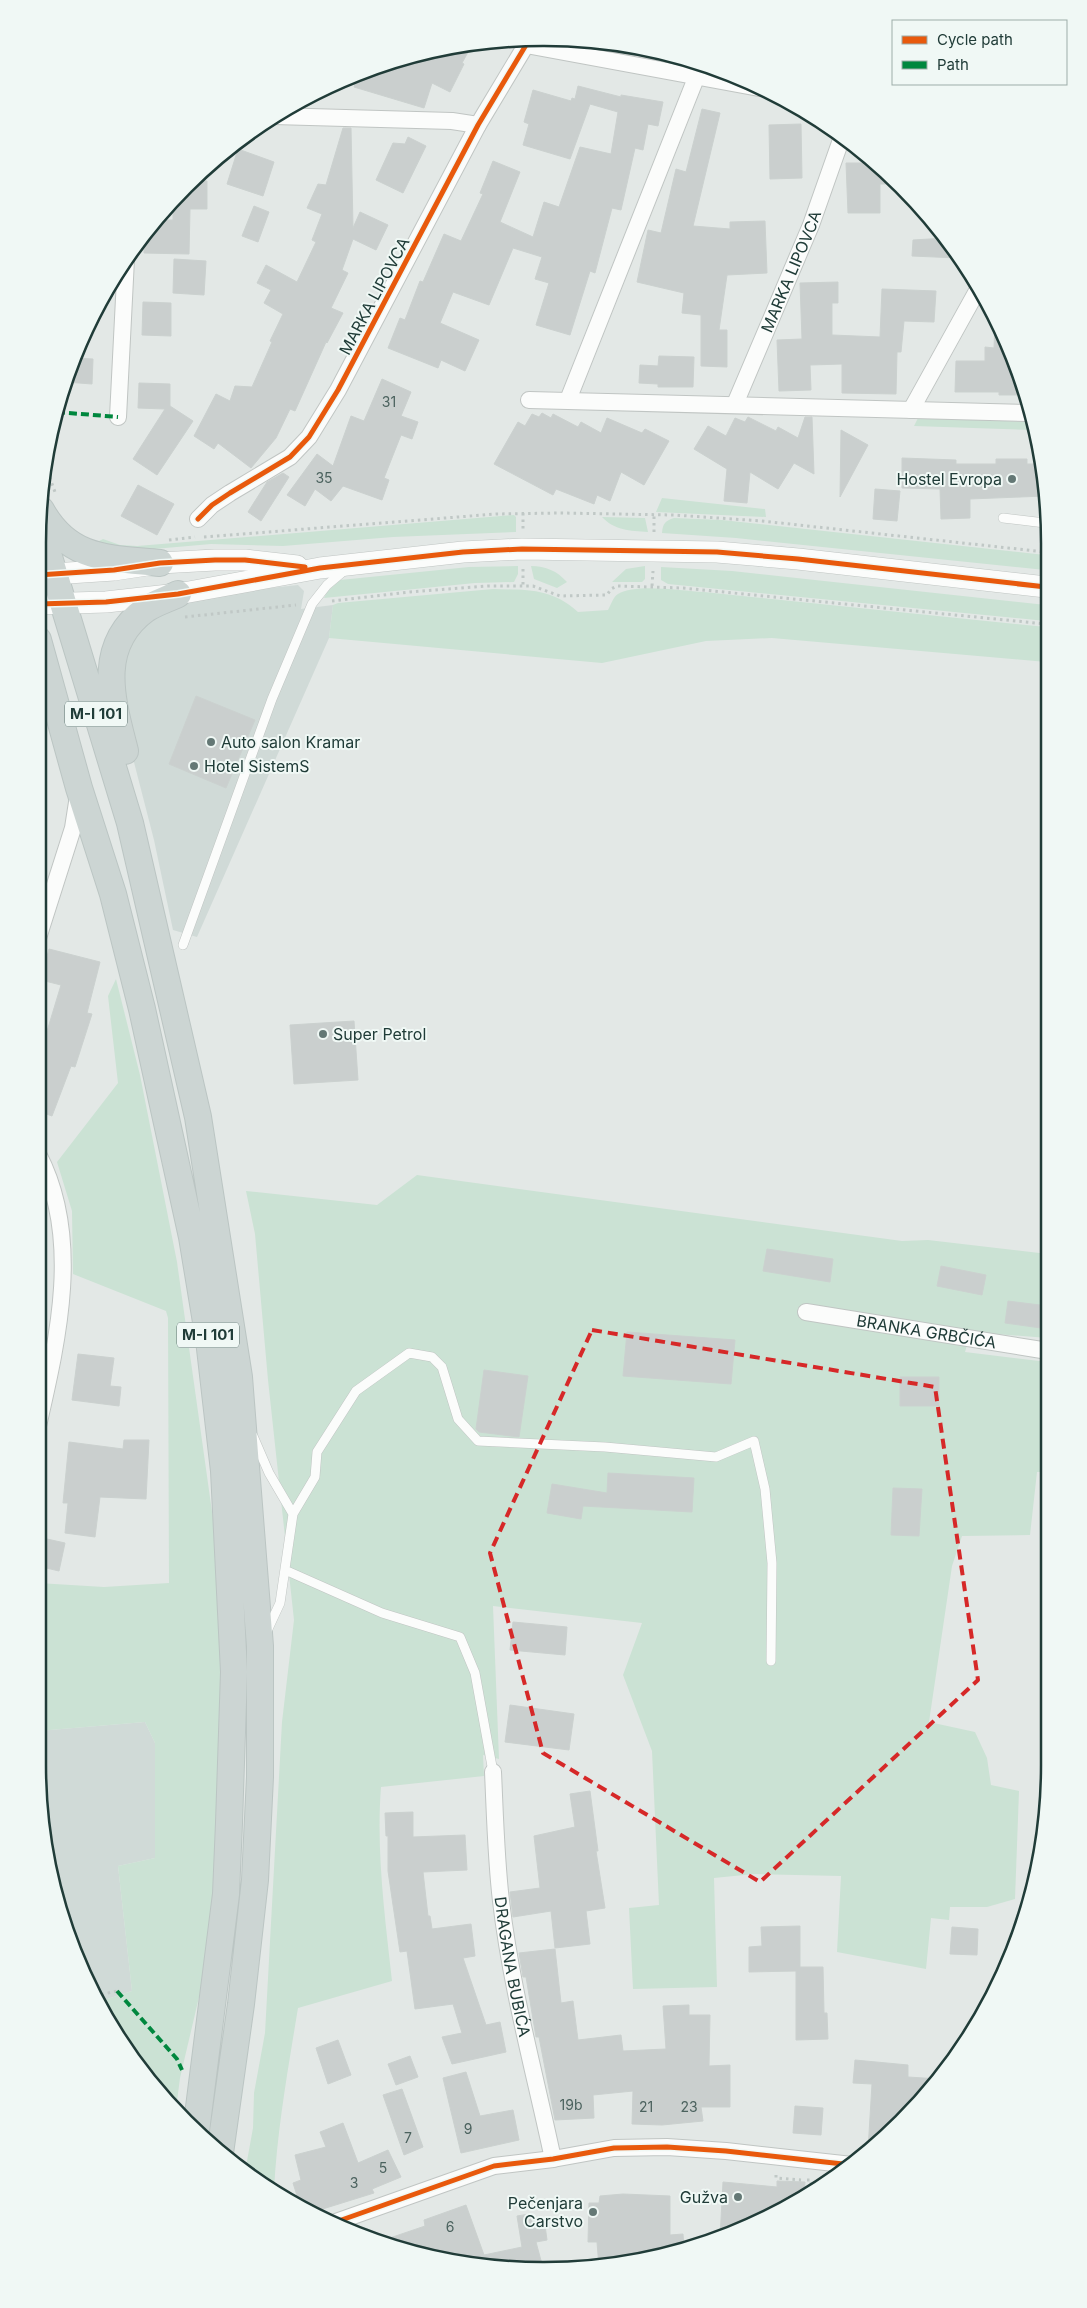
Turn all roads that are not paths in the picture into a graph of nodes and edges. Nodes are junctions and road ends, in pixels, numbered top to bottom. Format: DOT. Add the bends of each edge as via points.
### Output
graph roads {
  1 [pos="546,46"];
  2 [pos="524,47"];
  3 [pos="696,78"];
  4 [pos="734,84"];
  5 [pos="289,117"];
  6 [pos="478,125"];
  7 [pos="839,144"];
  8 [pos="125,275"];
  9 [pos="974,296"];
  10 [pos="529,400"];
  11 [pos="568,400"];
  12 [pos="735,404"];
  13 [pos="911,410"];
  14 [pos="1023,413"];
  15 [pos="118,417"];
  16 [pos="48,502"];
  17 [pos="1003,518"];
  18 [pos="198,519"];
  19 [pos="1040,522"];
  20 [pos="161,552"];
  21 [pos="351,566"];
  22 [pos="320,568"];
  23 [pos="46,575"];
  24 [pos="1041,586"];
  25 [pos="50,604"];
  26 [pos="178,607"];
  27 [pos="46,669"];
  28 [pos="79,788"];
  29 [pos="130,824"];
  30 [pos="46,912"];
  31 [pos="183,945"];
  32 [pos="46,1174"];
  33 [pos="806,1312"];
  34 [pos="1041,1349"];
  35 [pos="46,1361"];
  36 [pos="241,1407"];
  37 [pos="293,1514"];
  38 [pos="285,1570"];
  39 [pos="260,1646"];
  40 [pos="771,1661"];
  41 [pos="493,1772"];
  42 [pos="197,2121"];
  43 [pos="221,2143"];
  44 [pos="553,2159"];
  45 [pos="840,2164"];
  46 [pos="343,2219"];
  1 -- 3 [label="street, MARKA LIPOVCA"];
  2 -- 6 [label="street, MARKA LIPOVCA"];
  3 -- 4 [label="street, MARKA LIPOVCA"];
  3 -- 11 [label="street"];
  5 -- 6 [label="street"];
  6 -- 18 [label="street, MARKA LIPOVCA" via="338,390 309,437 290,457 212,505"];
  7 -- 12 [label="street, MARKA LIPOVCA" via="811,225"];
  8 -- 15 [label="street"];
  9 -- 13 [label="street"];
  10 -- 11 [label="street"];
  11 -- 12 [label="street"];
  12 -- 13 [label="street"];
  13 -- 14 [label="street"];
  16 -- 20 [label="main road" via="62,536 79,550 96,556"];
  17 -- 19 [label="lane"];
  20 -- 22 [label="street"];
  20 -- 23 [label="street" via="114,570"];
  21 -- 22 [label="street"];
  21 -- 24 [label="street" via="463,552 522,549 708,552"];
  21 -- 31 [label="lane" via="326,585 312,604 272,699"];
  22 -- 26 [label="street"];
  23 -- 25 [label="main road, M-I 101"];
  25 -- 26 [label="street" via="106,602"];
  25 -- 29 [label="main road, M-I 101" via="72,628"];
  26 -- 29 [label="main road" via="147,608 120,639 112,666 111,694 130,767"];
  27 -- 28 [label="main road, M-I 101"];
  28 -- 30 [label="street" via="72,828"];
  28 -- 42 [label="main road, M-I 101" via="113,894 142,1009 192,1237 209,1340 224,1471 234,1672 229,1823 226,1894"];
  29 -- 36 [label="main road, M-I 101" via="198,1117"];
  32 -- 35 [label="street" via="56,1205 62,1256 58,1324"];
  33 -- 34 [label="street, BRANKA GRBČIĆA"];
  36 -- 37 [label="lane" via="269,1473"];
  36 -- 39 [label="main road, M-I 101"];
  37 -- 38 [label="lane"];
  37 -- 40 [label="lane" via="315,1477 317,1452 356,1392 409,1354 432,1358 442,1367 458,1419 478,1441 605,1447 716,1457 754,1441 765,1488 772,1563"];
  38 -- 39 [label="lane" via="280,1603"];
  38 -- 41 [label="lane" via="382,1613 460,1637 475,1673"];
  39 -- 43 [label="main road, M-I 101" via="255,1880"];
  41 -- 44 [label="street, DRAGANA BUBIĆA" via="504,1920 518,2002"];
  44 -- 45 [label="street" via="614,2148 667,2147"];
  44 -- 46 [label="street" via="494,2166"];
}
